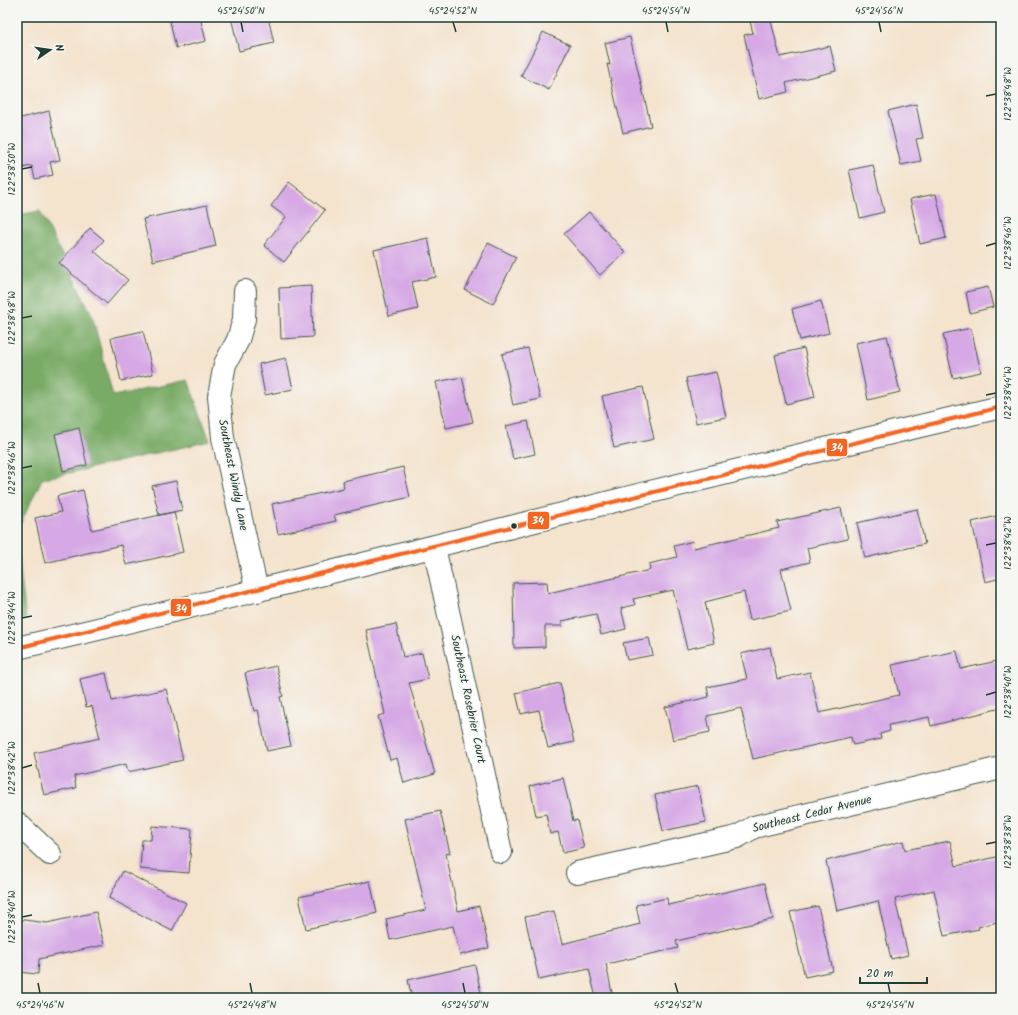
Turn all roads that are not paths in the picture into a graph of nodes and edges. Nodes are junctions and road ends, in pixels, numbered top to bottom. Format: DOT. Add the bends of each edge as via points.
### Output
graph roads {
  1 [pos="245,291"];
  2 [pos="1001,407"];
  3 [pos="434,547"];
  4 [pos="258,591"];
  5 [pos="17,648"];
  6 [pos="1001,768"];
  7 [pos="17,823"];
  8 [pos="501,852"];
  9 [pos="50,854"];
  10 [pos="577,872"];
  1 -- 4 [label="street, Southeast Windy Lane" via="244,319 238,340 225,364 219,396 223,438"];
  2 -- 3 [label="street"];
  3 -- 4 [label="street"];
  3 -- 8 [label="street, Southeast Rosebrier Court"];
  4 -- 5 [label="street"];
  6 -- 10 [label="street, Southeast Cedar Avenue" via="754,827 737,837"];
  7 -- 9 [label="street"];
}
